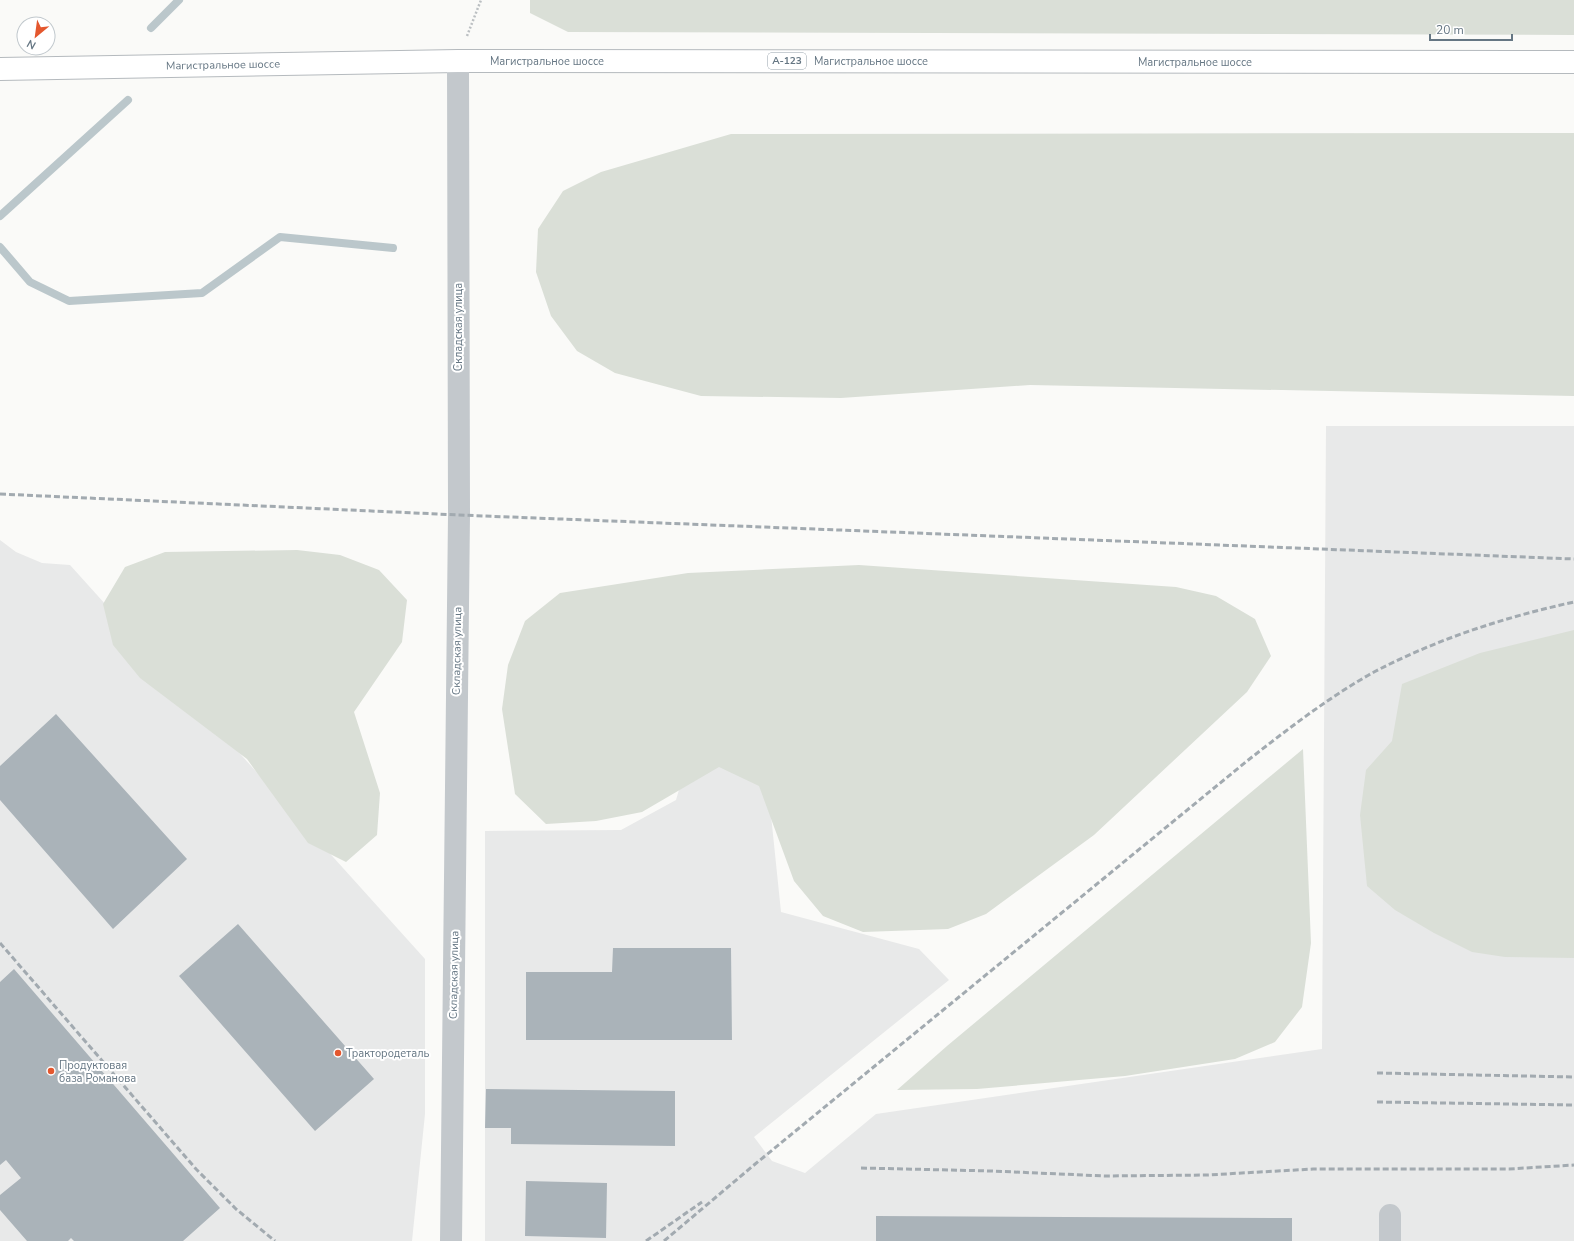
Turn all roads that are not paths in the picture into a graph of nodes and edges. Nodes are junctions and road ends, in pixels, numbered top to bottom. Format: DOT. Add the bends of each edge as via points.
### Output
graph roads {
  1 [pos="458,61"];
  2 [pos="1574,62"];
  3 [pos="0,69"];
  4 [pos="1390,1215"];
  5 [pos="451,1241"];
  6 [pos="1390,1241"];
  1 -- 2 [label="main road, Магистральное шоссе / А-123"];
  1 -- 3 [label="main road, Магистральное шоссе / А-123"];
  1 -- 5 [label="street, Складская улица" via="459,515"];
  4 -- 6 [label="street"];
}
